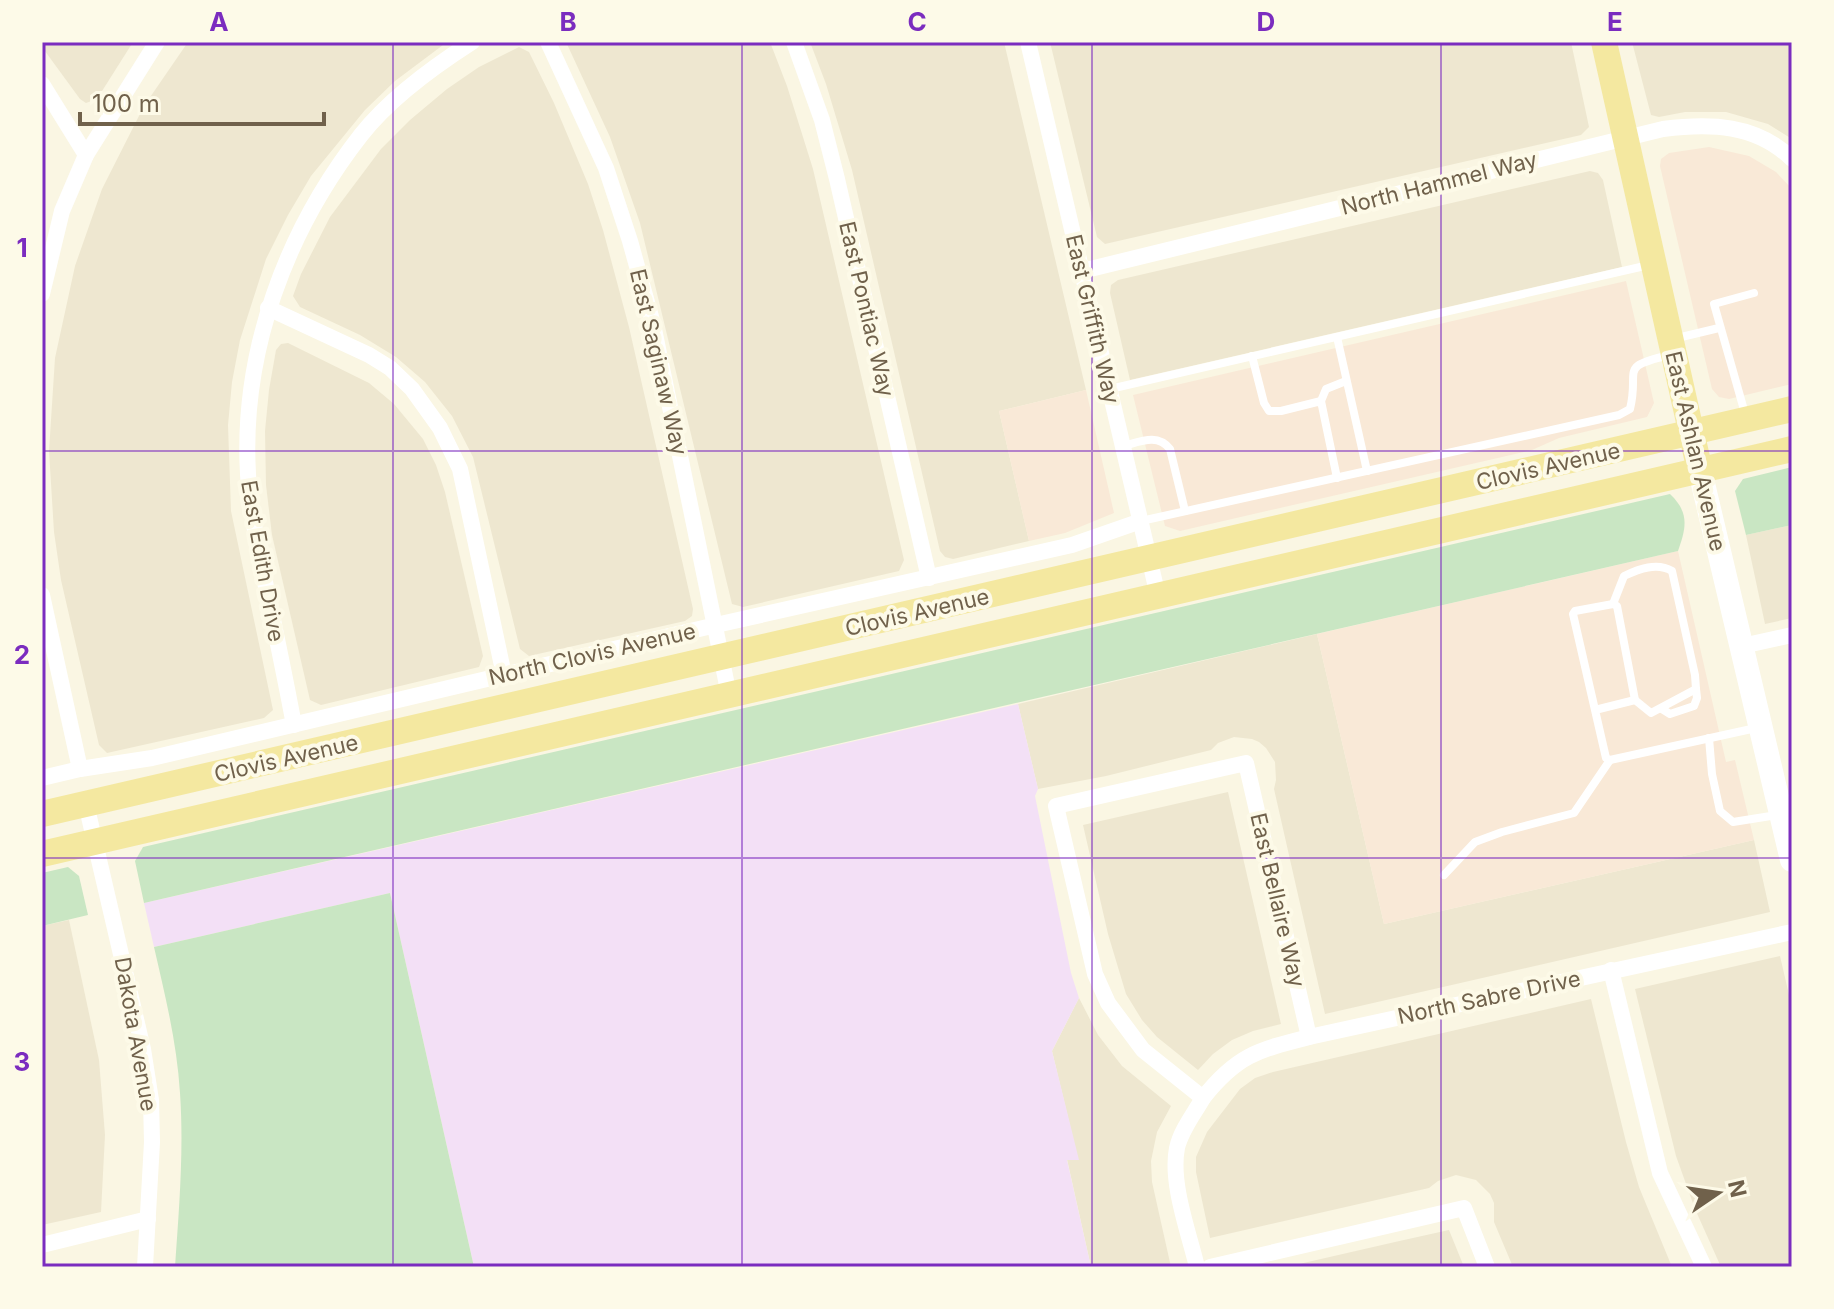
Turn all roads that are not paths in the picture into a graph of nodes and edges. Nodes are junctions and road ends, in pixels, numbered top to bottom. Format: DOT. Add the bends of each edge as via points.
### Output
graph roads {
  1 [pos="157,42"];
  2 [pos="472,42"];
  3 [pos="548,42"];
  4 [pos="794,42"];
  5 [pos="1028,42"];
  6 [pos="1604,42"];
  7 [pos="42,84"];
  8 [pos="1626,138"];
  9 [pos="86,155"];
  10 [pos="1792,159"];
  11 [pos="1654,264"];
  12 [pos="1082,271"];
  13 [pos="1754,293"];
  14 [pos="42,294"];
  15 [pos="268,308"];
  16 [pos="1719,328"];
  17 [pos="1337,337"];
  18 [pos="1672,347"];
  19 [pos="1252,356"];
  20 [pos="1346,381"];
  21 [pos="1110,389"];
  22 [pos="1321,401"];
  23 [pos="1792,409"];
  24 [pos="1747,419"];
  25 [pos="1691,432"];
  26 [pos="1123,446"];
  27 [pos="1792,449"];
  28 [pos="1367,471"];
  29 [pos="1700,471"];
  30 [pos="1337,478"];
  31 [pos="1185,511"];
  32 [pos="1141,521"];
  33 [pos="1149,558"];
  34 [pos="929,578"];
  35 [pos="42,595"];
  36 [pos="1158,596"];
  37 [pos="1613,604"];
  38 [pos="716,625"];
  39 [pos="1792,635"];
  40 [pos="1742,646"];
  41 [pos="722,657"];
  42 [pos="504,675"];
  43 [pos="729,695"];
  44 [pos="1635,700"];
  45 [pos="1595,710"];
  46 [pos="294,725"];
  47 [pos="1761,727"];
  48 [pos="1709,738"];
  49 [pos="1610,760"];
  50 [pos="80,769"];
  51 [pos="42,778"];
  52 [pos="86,804"];
  53 [pos="42,814"];
  54 [pos="1781,814"];
  55 [pos="95,842"];
  56 [pos="1790,845"];
  57 [pos="42,854"];
  58 [pos="1444,875"];
  59 [pos="1792,932"];
  60 [pos="1611,970"];
  61 [pos="1309,1037"];
  62 [pos="1203,1098"];
  63 [pos="148,1219"];
  64 [pos="42,1245"];
  65 [pos="145,1267"];
  66 [pos="1197,1267"];
  67 [pos="1210,1267"];
  68 [pos="1487,1267"];
  69 [pos="1704,1267"];
  1 -- 9 [label="street"];
  2 -- 15 [label="street, East Edith Drive" via="407,89 362,133 302,226"];
  3 -- 38 [label="street, East Saginaw Way" via="606,168 630,241 653,324"];
  4 -- 34 [label="street, East Pontiac Way" via="837,179"];
  5 -- 12 [label="street, East Griffith Way"];
  6 -- 8 [label="main road, East Ashlan Avenue"];
  7 -- 9 [label="street"];
  8 -- 10 [label="street, North Hammel Way" via="1692,126 1729,127 1759,136"];
  8 -- 11 [label="main road, East Ashlan Avenue"];
  8 -- 12 [label="street, North Hammel Way"];
  9 -- 14 [label="street" via="62,211"];
  11 -- 17 [label="lane"];
  11 -- 18 [label="main road, East Ashlan Avenue"];
  12 -- 21 [label="street, East Griffith Way"];
  13 -- 16 [label="lane" via="1714,304"];
  15 -- 42 [label="street" via="390,368 440,428 460,469"];
  15 -- 46 [label="street, East Edith Drive" via="249,390 248,473"];
  16 -- 18 [label="lane"];
  16 -- 24 [label="lane"];
  17 -- 19 [label="lane"];
  17 -- 20 [label="lane"];
  18 -- 25 [label="main road, East Ashlan Avenue"];
  18 -- 28 [label="lane" via="1634,367 1630,409 1619,415"];
  19 -- 21 [label="lane"];
  19 -- 22 [label="lane" via="1269,411"];
  20 -- 22 [label="lane" via="1326,389"];
  20 -- 28 [label="lane"];
  21 -- 26 [label="street, East Griffith Way"];
  22 -- 30 [label="lane"];
  23 -- 24 [label="main road, Clovis Avenue"];
  24 -- 25 [label="main road, Clovis Avenue"];
  25 -- 29 [label="main road, East Ashlan Avenue"];
  25 -- 33 [label="main road, Clovis Avenue"];
  26 -- 31 [label="lane" via="1164,441"];
  26 -- 32 [label="street, East Griffith Way"];
  27 -- 29 [label="main road, Clovis Avenue"];
  28 -- 30 [label="lane"];
  29 -- 36 [label="main road, Clovis Avenue"];
  29 -- 40 [label="main road, East Ashlan Avenue"];
  30 -- 31 [label="lane"];
  31 -- 32 [label="lane"];
  32 -- 33 [label="street, East Griffith Way"];
  32 -- 34 [label="street, North Clovis Avenue" via="1072,545"];
  33 -- 36 [label="street, East Griffith Way"];
  33 -- 41 [label="main road, Clovis Avenue"];
  34 -- 38 [label="street, North Clovis Avenue"];
  35 -- 50 [label="street"];
  36 -- 43 [label="main road, Clovis Avenue"];
  37 -- 44 [label="lane"];
  37 -- 44 [label="lane" via="1624,576 1651,567 1672,571 1696,689 1651,713"];
  37 -- 45 [label="lane" via="1573,614"];
  38 -- 41 [label="street, East Saginaw Way"];
  38 -- 42 [label="street, North Clovis Avenue"];
  39 -- 40 [label="street"];
  40 -- 47 [label="main road, East Ashlan Avenue"];
  41 -- 43 [label="street, East Saginaw Way"];
  41 -- 52 [label="main road, Clovis Avenue"];
  42 -- 46 [label="street, North Clovis Avenue"];
  43 -- 55 [label="main road, Clovis Avenue"];
  44 -- 45 [label="lane"];
  45 -- 49 [label="lane"];
  46 -- 50 [label="street, North Clovis Avenue"];
  47 -- 48 [label="lane"];
  47 -- 54 [label="main road, East Ashlan Avenue"];
  48 -- 49 [label="lane"];
  48 -- 54 [label="lane" via="1720,811 1733,822"];
  49 -- 58 [label="lane" via="1574,813 1475,842"];
  50 -- 51 [label="street, North Clovis Avenue"];
  52 -- 53 [label="main road, Clovis Avenue"];
  52 -- 55 [label="street, Dakota Avenue"];
  54 -- 56 [label="main road, East Ashlan Avenue"];
  55 -- 57 [label="main road, Clovis Avenue"];
  55 -- 63 [label="street, Dakota Avenue" via="151,1100"];
  59 -- 60 [label="street, North Sabre Drive"];
  60 -- 61 [label="street, North Sabre Drive"];
  60 -- 69 [label="street" via="1660,1173"];
  61 -- 62 [label="street, North Sabre Drive" via="1241,1060"];
  61 -- 62 [label="street, East Bellaire Way" via="1246,763 1056,806 1095,974 1108,1003 1143,1050"];
  62 -- 66 [label="street, North Sabre Drive" via="1185,1129 1175,1166"];
  63 -- 64 [label="street"];
  63 -- 65 [label="street, Dakota Avenue"];
  67 -- 68 [label="street" via="1464,1208"];
}
